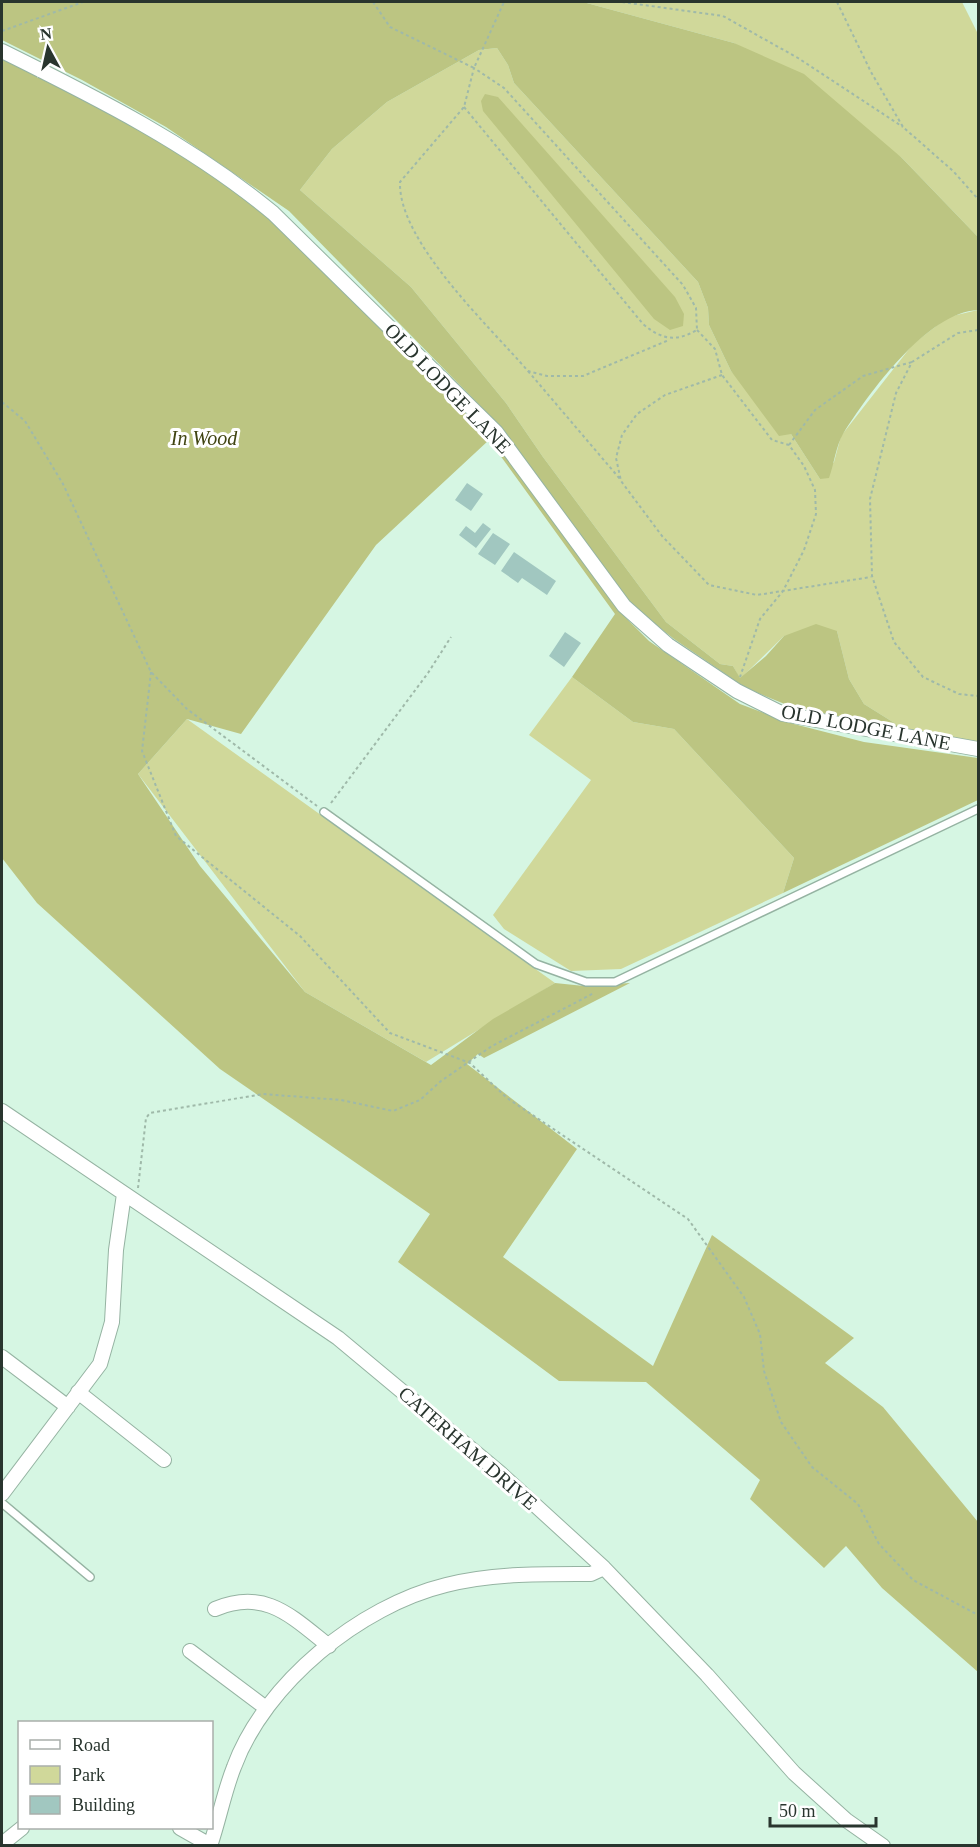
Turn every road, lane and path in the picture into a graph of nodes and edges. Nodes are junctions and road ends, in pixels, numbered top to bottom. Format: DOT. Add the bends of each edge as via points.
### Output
graph roads {
  1 [pos="83,2"];
  2 [pos="373,2"];
  3 [pos="504,2"];
  4 [pos="622,2"];
  5 [pos="837,2"];
  6 [pos="2,31"];
  7 [pos="2,51"];
  8 [pos="474,68"];
  9 [pos="464,108"];
  10 [pos="903,127"];
  11 [pos="978,199"];
  12 [pos="698,330"];
  13 [pos="978,330"];
  14 [pos="669,340"];
  15 [pos="912,362"];
  16 [pos="528,371"];
  17 [pos="722,375"];
  18 [pos="2,402"];
  19 [pos="789,445"];
  20 [pos="621,481"];
  21 [pos="872,576"];
  22 [pos="783,591"];
  23 [pos="451,637"];
  24 [pos="151,672"];
  25 [pos="737,691"];
  26 [pos="978,696"];
  27 [pos="978,749"];
  28 [pos="978,808"];
  29 [pos="324,812"];
  30 [pos="594,993"];
  31 [pos="470,1063"];
  32 [pos="2,1112"];
  33 [pos="124,1194"];
  34 [pos="138,1203"];
  35 [pos="2,1357"];
  36 [pos="78,1392"];
  37 [pos="68,1407"];
  38 [pos="164,1460"];
  39 [pos="2,1494"];
  40 [pos="2,1503"];
  41 [pos="604,1568"];
  42 [pos="90,1577"];
  43 [pos="215,1609"];
  44 [pos="978,1615"];
  45 [pos="329,1646"];
  46 [pos="189,1651"];
  47 [pos="266,1708"];
  48 [pos="20,1829"];
  49 [pos="183,1829"];
  50 [pos="2,1844"];
  51 [pos="210,1845"];
  52 [pos="883,1845"];
  1 -- 6 [label="path"];
  2 -- 8 [label="path" via="390,27"];
  3 -- 8 [label="path"];
  4 -- 10 [label="path" via="723,16 798,58"];
  5 -- 10 [label="path"];
  7 -- 25 [label="street, OLD LODGE LANE" via="163,134 242,187 273,213 496,432 624,606 668,645"];
  8 -- 9 [label="path"];
  8 -- 12 [label="path" via="504,88 683,285 696,308"];
  9 -- 14 [label="path" via="643,324"];
  9 -- 16 [label="path" via="400,182 399,196 406,217 435,265"];
  10 -- 11 [label="path"];
  12 -- 14 [label="path"];
  12 -- 17 [label="path" via="715,349"];
  13 -- 15 [label="path" via="958,333"];
  14 -- 16 [label="path" via="584,376 547,376"];
  15 -- 19 [label="path" via="863,376 815,410"];
  15 -- 21 [label="path" via="896,393 870,499"];
  16 -- 20 [label="path"];
  17 -- 19 [label="path" via="772,440"];
  17 -- 20 [label="path" via="665,395 637,414 622,435 616,458"];
  18 -- 24 [label="path" via="25,421 63,484"];
  19 -- 22 [label="path" via="815,490 816,514 804,550"];
  20 -- 22 [label="path" via="662,536 709,585 757,595"];
  21 -- 22 [label="path"];
  21 -- 26 [label="path" via="894,642 923,677 959,694"];
  22 -- 25 [label="path" via="760,619"];
  23 -- 29 [label="path"];
  24 -- 29 [label="path" via="188,709"];
  24 -- 31 [label="path" via="142,751 176,836 300,936 390,1033"];
  25 -- 27 [label="street, OLD LODGE LANE" via="783,714"];
  28 -- 29 [label="lane" via="615,982 586,982 536,964"];
  30 -- 31 [label="path" via="492,1046"];
  31 -- 34 [label="path" via="420,1100 393,1111 341,1100 263,1094 150,1113 140,1154"];
  31 -- 44 [label="path" via="507,1098 688,1219 744,1297 760,1334 764,1371 781,1422 812,1467 858,1504 879,1544 913,1580"];
  32 -- 33 [label="street, CATERHAM DRIVE"];
  33 -- 34 [label="street, CATERHAM DRIVE"];
  33 -- 36 [label="street" via="112,1322 100,1364"];
  34 -- 41 [label="street, CATERHAM DRIVE" via="338,1338 500,1473"];
  35 -- 37 [label="street"];
  36 -- 37 [label="street"];
  36 -- 38 [label="street"];
  37 -- 39 [label="street"];
  40 -- 42 [label="lane"];
  41 -- 45 [label="street" via="591,1574 486,1578 414,1594 342,1634"];
  41 -- 52 [label="street, CATERHAM DRIVE" via="794,1773 846,1820"];
  43 -- 45 [label="street" via="235,1601 253,1600 284,1611"];
  45 -- 47 [label="street"];
  46 -- 47 [label="street"];
  47 -- 51 [label="street" via="234,1767"];
  48 -- 50 [label="street"];
  49 -- 51 [label="street"];
}
